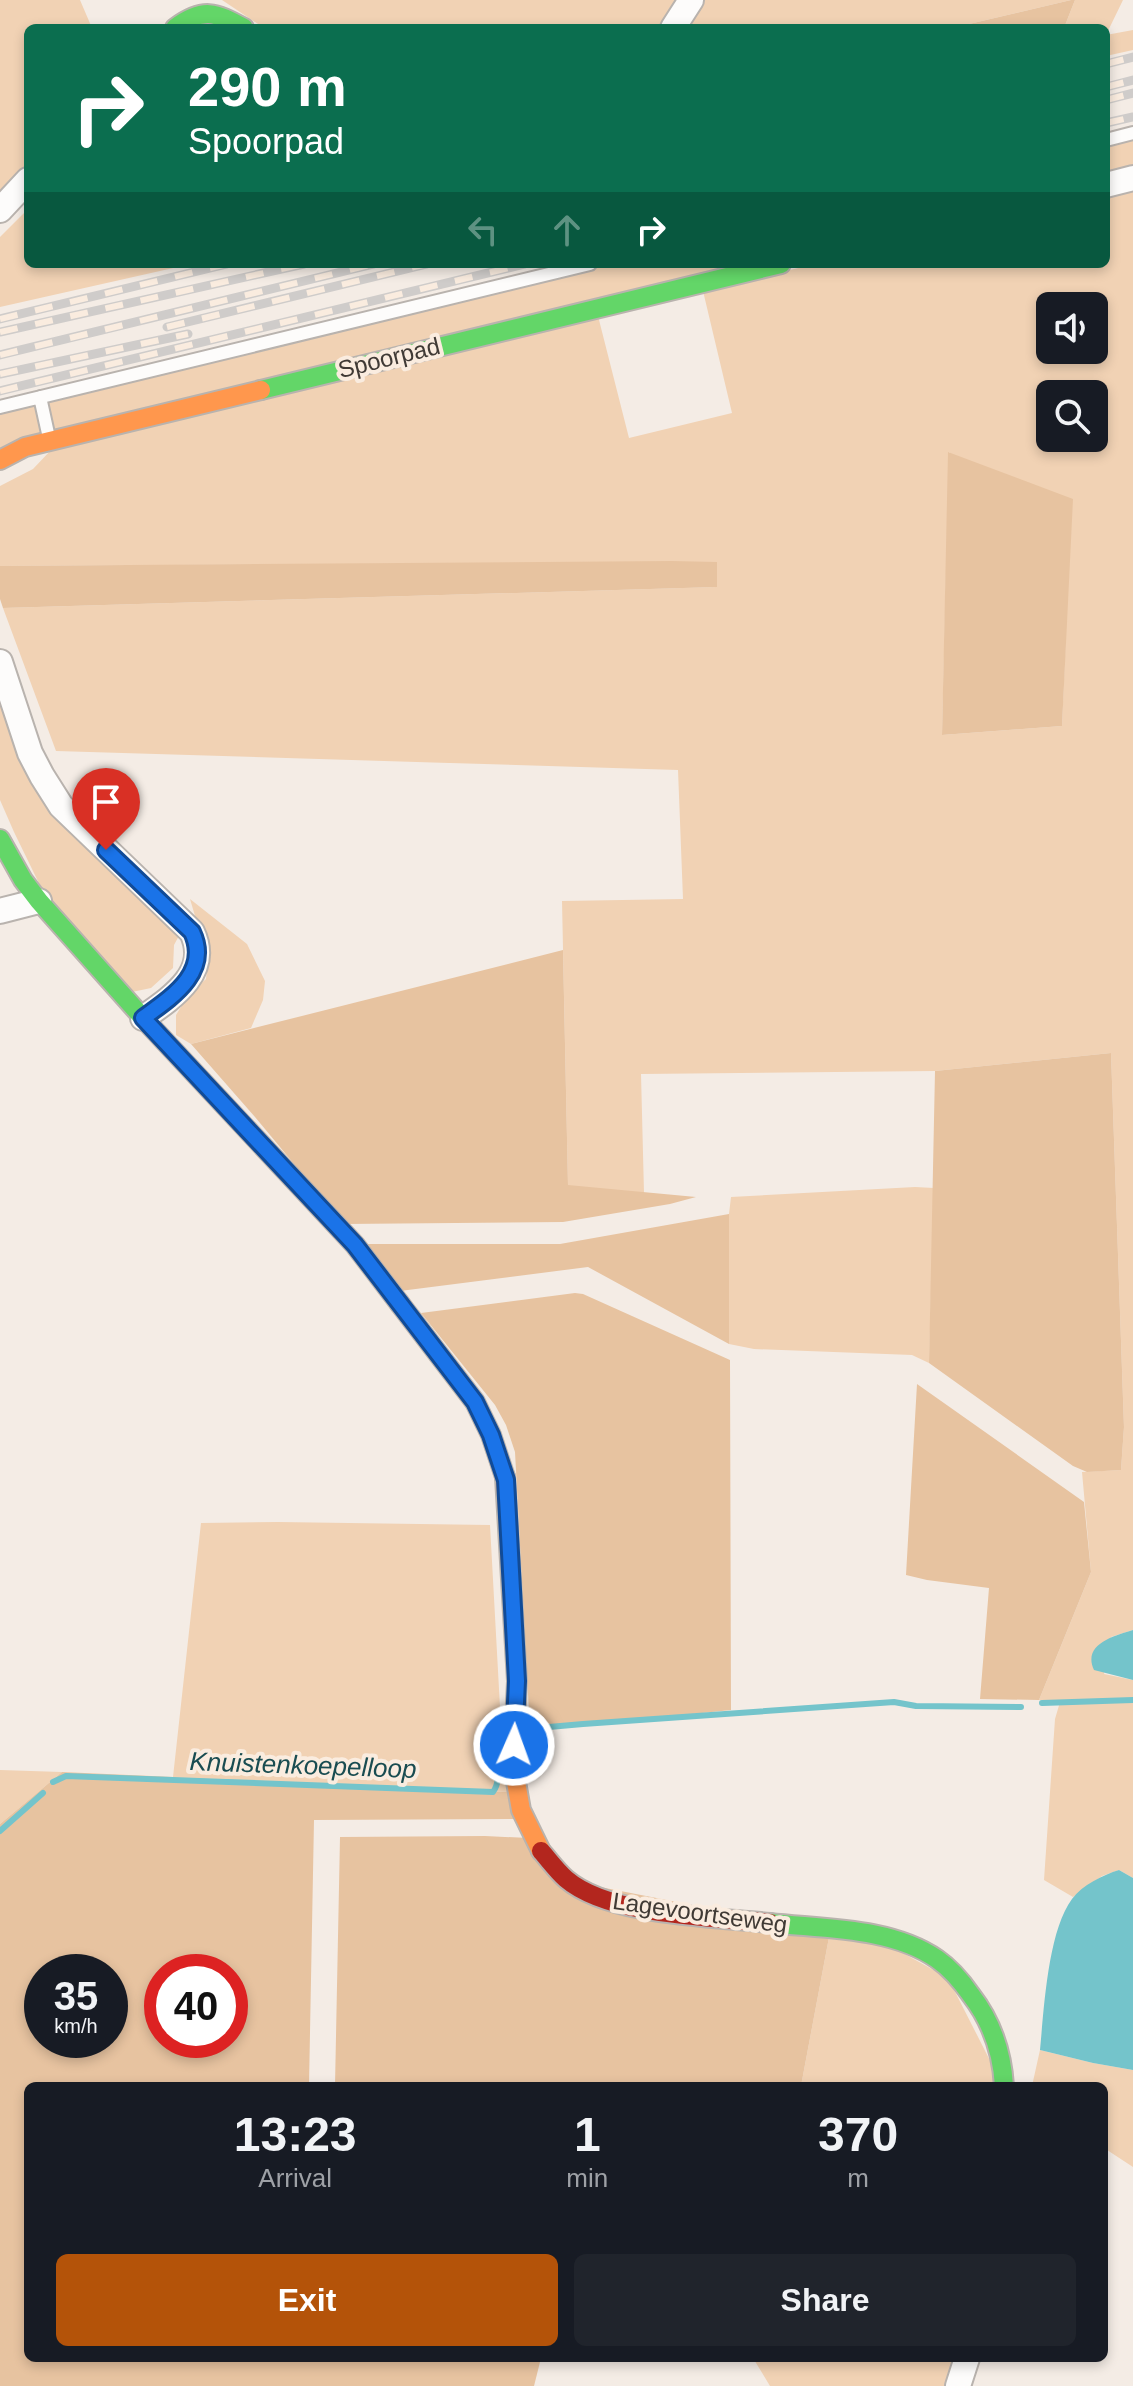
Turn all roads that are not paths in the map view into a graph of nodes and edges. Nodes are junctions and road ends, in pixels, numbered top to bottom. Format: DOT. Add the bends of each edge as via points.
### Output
graph roads {
  1 [pos="691,0"];
  2 [pos="182,21"];
  3 [pos="236,24"];
  4 [pos="676,24"];
  5 [pos="1133,133"];
  6 [pos="1110,139"];
  7 [pos="1133,178"];
  8 [pos="24,184"];
  9 [pos="1110,184"];
  10 [pos="0,210"];
  11 [pos="573,268"];
  12 [pos="764,268"];
  13 [pos="40,397"];
  14 [pos="0,407"];
  15 [pos="50,441"];
  16 [pos="0,460"];
  17 [pos="0,662"];
  18 [pos="0,839"];
  19 [pos="39,901"];
  20 [pos="0,911"];
  21 [pos="143,1018"];
  22 [pos="1004,2082"];
  23 [pos="966,2362"];
  24 [pos="958,2386"];
  1 -- 4 [label="street"];
  2 -- 3 [label="street" via="212,12"];
  5 -- 6 [label="lane"];
  7 -- 9 [label="street"];
  8 -- 10 [label="street"];
  11 -- 13 [label="lane"];
  12 -- 15 [label="street, Spoorpad"];
  13 -- 14 [label="lane"];
  13 -- 15 [label="lane"];
  15 -- 16 [label="street, Spoorpad"];
  17 -- 21 [label="street" via="30,753 61,806 192,932 199,945 193,972"];
  18 -- 19 [label="street, Lagevoortseweg"];
  19 -- 20 [label="street"];
  19 -- 21 [label="street, Lagevoortseweg"];
  21 -- 22 [label="street, Lagevoortseweg" via="355,1245 475,1402 491,1435 506,1480 517,1681 513,1765 521,1810 538,1847 566,1879 601,1900 861,1933 897,1940 937,1958 973,1994 994,2031"];
  23 -- 24 [label="street"];
}
